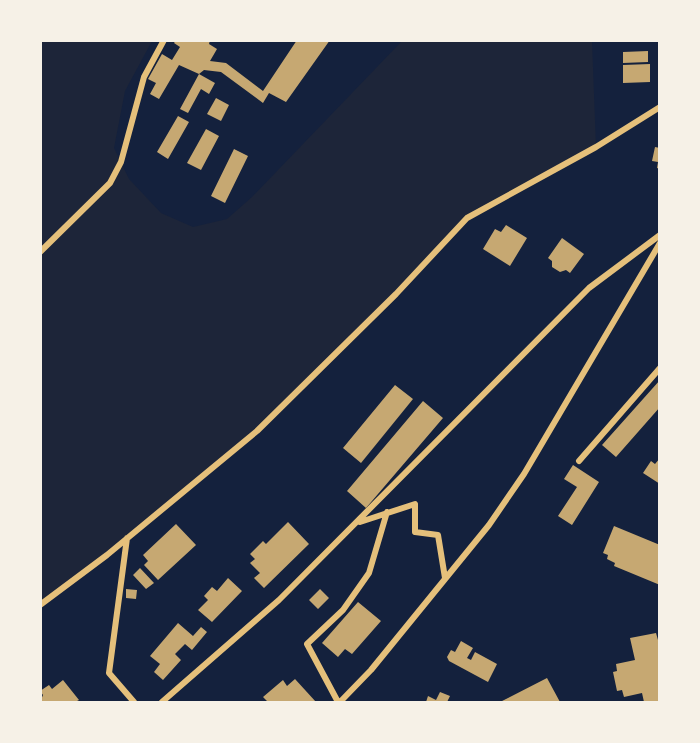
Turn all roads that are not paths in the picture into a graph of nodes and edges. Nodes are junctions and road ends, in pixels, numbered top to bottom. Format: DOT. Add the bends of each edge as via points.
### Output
graph roads {
  1 [pos="164,40"];
  2 [pos="660,107"];
  3 [pos="660,235"];
  4 [pos="660,243"];
  5 [pos="40,252"];
  6 [pos="660,368"];
  7 [pos="579,461"];
  8 [pos="387,512"];
  9 [pos="356,523"];
  10 [pos="127,538"];
  11 [pos="445,578"];
  12 [pos="40,605"];
  13 [pos="134,702"];
  14 [pos="162,702"];
  15 [pos="339,702"];
  1 -- 5 [label="street" via="144,77 121,162 110,183"];
  2 -- 10 [label="street" via="467,218 278,411"];
  3 -- 9 [label="street" via="589,288"];
  4 -- 11 [label="street" via="524,474"];
  6 -- 7 [label="street"];
  8 -- 9 [label="street"];
  8 -- 11 [label="street" via="415,504 416,532 438,535"];
  8 -- 15 [label="street" via="369,573 343,610 307,644"];
  9 -- 14 [label="street" via="279,600"];
  10 -- 12 [label="street"];
  10 -- 13 [label="street" via="109,673"];
  11 -- 15 [label="street" via="371,670"];
}
